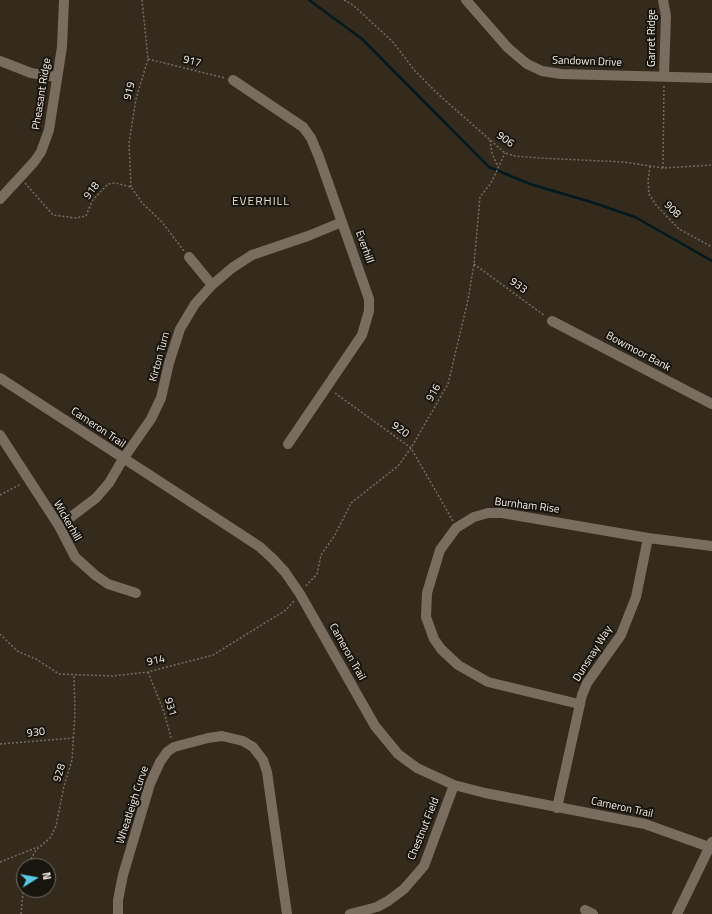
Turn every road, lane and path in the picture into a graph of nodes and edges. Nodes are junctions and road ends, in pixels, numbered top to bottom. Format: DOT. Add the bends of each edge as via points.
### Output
graph roads {
  1 [pos="64,0"];
  2 [pos="142,0"];
  3 [pos="344,0"];
  4 [pos="466,0"];
  5 [pos="663,0"];
  6 [pos="148,59"];
  7 [pos="0,61"];
  8 [pos="664,76"];
  9 [pos="56,77"];
  10 [pos="712,78"];
  11 [pos="233,80"];
  12 [pos="490,139"];
  13 [pos="505,153"];
  14 [pos="712,165"];
  15 [pos="650,166"];
  16 [pos="498,167"];
  17 [pos="664,168"];
  18 [pos="20,178"];
  19 [pos="131,187"];
  20 [pos="0,199"];
  21 [pos="342,222"];
  22 [pos="712,247"];
  23 [pos="189,257"];
  24 [pos="474,264"];
  25 [pos="212,285"];
  26 [pos="552,321"];
  27 [pos="0,378"];
  28 [pos="326,386"];
  29 [pos="712,404"];
  30 [pos="0,435"];
  31 [pos="288,444"];
  32 [pos="411,448"];
  33 [pos="123,459"];
  34 [pos="28,480"];
  35 [pos="0,495"];
  36 [pos="58,526"];
  37 [pos="456,528"];
  38 [pos="648,538"];
  39 [pos="712,546"];
  40 [pos="302,591"];
  41 [pos="136,593"];
  42 [pos="0,634"];
  43 [pos="148,672"];
  44 [pos="74,674"];
  45 [pos="579,704"];
  46 [pos="73,738"];
  47 [pos="0,744"];
  48 [pos="174,747"];
  49 [pos="454,785"];
  50 [pos="557,808"];
  51 [pos="42,845"];
  52 [pos="711,845"];
  53 [pos="32,858"];
  54 [pos="0,862"];
  55 [pos="22,898"];
  56 [pos="21,914"];
  57 [pos="118,914"];
  58 [pos="287,914"];
  59 [pos="350,914"];
  60 [pos="677,914"];
  1 -- 9 [label="street, Pheasant Ridge" via="64,26"];
  2 -- 6 [label="path, 919"];
  3 -- 12 [label="path, 906" via="353,5 393,42 415,71"];
  4 -- 8 [label="street, Sandown Drive" via="508,48 535,68 561,74"];
  5 -- 8 [label="street, Garret Ridge" via="666,16"];
  6 -- 11 [label="path, 917"];
  6 -- 19 [label="path, 919" via="136,99 129,143"];
  7 -- 9 [label="street" via="31,73"];
  8 -- 10 [label="street, Sandown Drive"];
  8 -- 17 [label="path"];
  9 -- 18 [label="street, Pheasant Ridge" via="46,140 34,162"];
  11 -- 21 [label="street, Everhill" via="303,126 315,146"];
  12 -- 13 [label="path, 906"];
  12 -- 16 [label="path"];
  13 -- 15 [label="path, 906" via="515,156 624,162"];
  13 -- 16 [label="path, 916"];
  14 -- 17 [label="path, 906"];
  15 -- 17 [label="path, 906"];
  15 -- 22 [label="path, 908" via="649,194 656,205 679,229"];
  16 -- 24 [label="path, 916" via="480,197"];
  18 -- 19 [label="path, 918" via="37,194 53,215 75,218 86,216 92,201 108,184 115,182"];
  18 -- 20 [label="street, Pheasant Ridge"];
  19 -- 23 [label="path"];
  21 -- 25 [label="street, Kirton Turn" via="252,255"];
  21 -- 28 [label="street, Everhill" via="365,285 369,311 362,335"];
  23 -- 25 [label="street"];
  24 -- 26 [label="path, 933"];
  24 -- 32 [label="path, 916" via="448,384"];
  25 -- 33 [label="street, Kirton Turn" via="186,319 176,340 157,408"];
  26 -- 29 [label="street, Bowmoor Bank"];
  27 -- 33 [label="street, Cameron Trail"];
  28 -- 31 [label="street, Everhill"];
  28 -- 32 [label="path, 920"];
  30 -- 34 [label="street, Wickerhill"];
  32 -- 37 [label="path, 920"];
  32 -- 40 [label="path, 916" via="398,466 351,503 335,535 321,555 317,574"];
  33 -- 36 [label="street, Kirton Turn" via="96,498"];
  33 -- 40 [label="street, Cameron Trail" via="260,547"];
  34 -- 35 [label="path"];
  34 -- 36 [label="street, Wickerhill"];
  36 -- 41 [label="street, Wickerhill" via="75,557 95,575 108,584"];
  37 -- 38 [label="street, Burnham Rise" via="474,517 502,513"];
  37 -- 45 [label="street, Burnham Rise" via="440,550 427,593 428,623 434,639 462,669 488,682"];
  38 -- 39 [label="street, Burnham Rise"];
  38 -- 45 [label="street, Dunsnay Way" via="636,597 621,636 587,683"];
  40 -- 43 [label="path, 914" via="286,610 213,655"];
  40 -- 49 [label="street, Cameron Trail" via="366,710 389,745 417,768"];
  42 -- 44 [label="path, 914" via="17,651 36,659 59,674"];
  43 -- 44 [label="path, 914" via="113,676"];
  43 -- 48 [label="path, 931"];
  44 -- 46 [label="path, 928"];
  45 -- 50 [label="street, Dunsnay Way"];
  46 -- 47 [label="path, 930"];
  46 -- 51 [label="path, 928" via="72,760 56,826 50,838"];
  48 -- 57 [label="street, Wheatleigh Curve" via="160,762 150,784 123,875"];
  48 -- 58 [label="street" via="222,736 243,741 258,752 271,788"];
  49 -- 50 [label="street, Cameron Trail"];
  49 -- 59 [label="street, Chestnut Field" via="424,866 404,889 388,901 377,907"];
  50 -- 52 [label="street, Cameron Trail" via="645,824"];
  51 -- 53 [label="path, 928"];
  51 -- 54 [label="path"];
  52 -- 60 [label="street"];
  55 -- 56 [label="path"];
}
